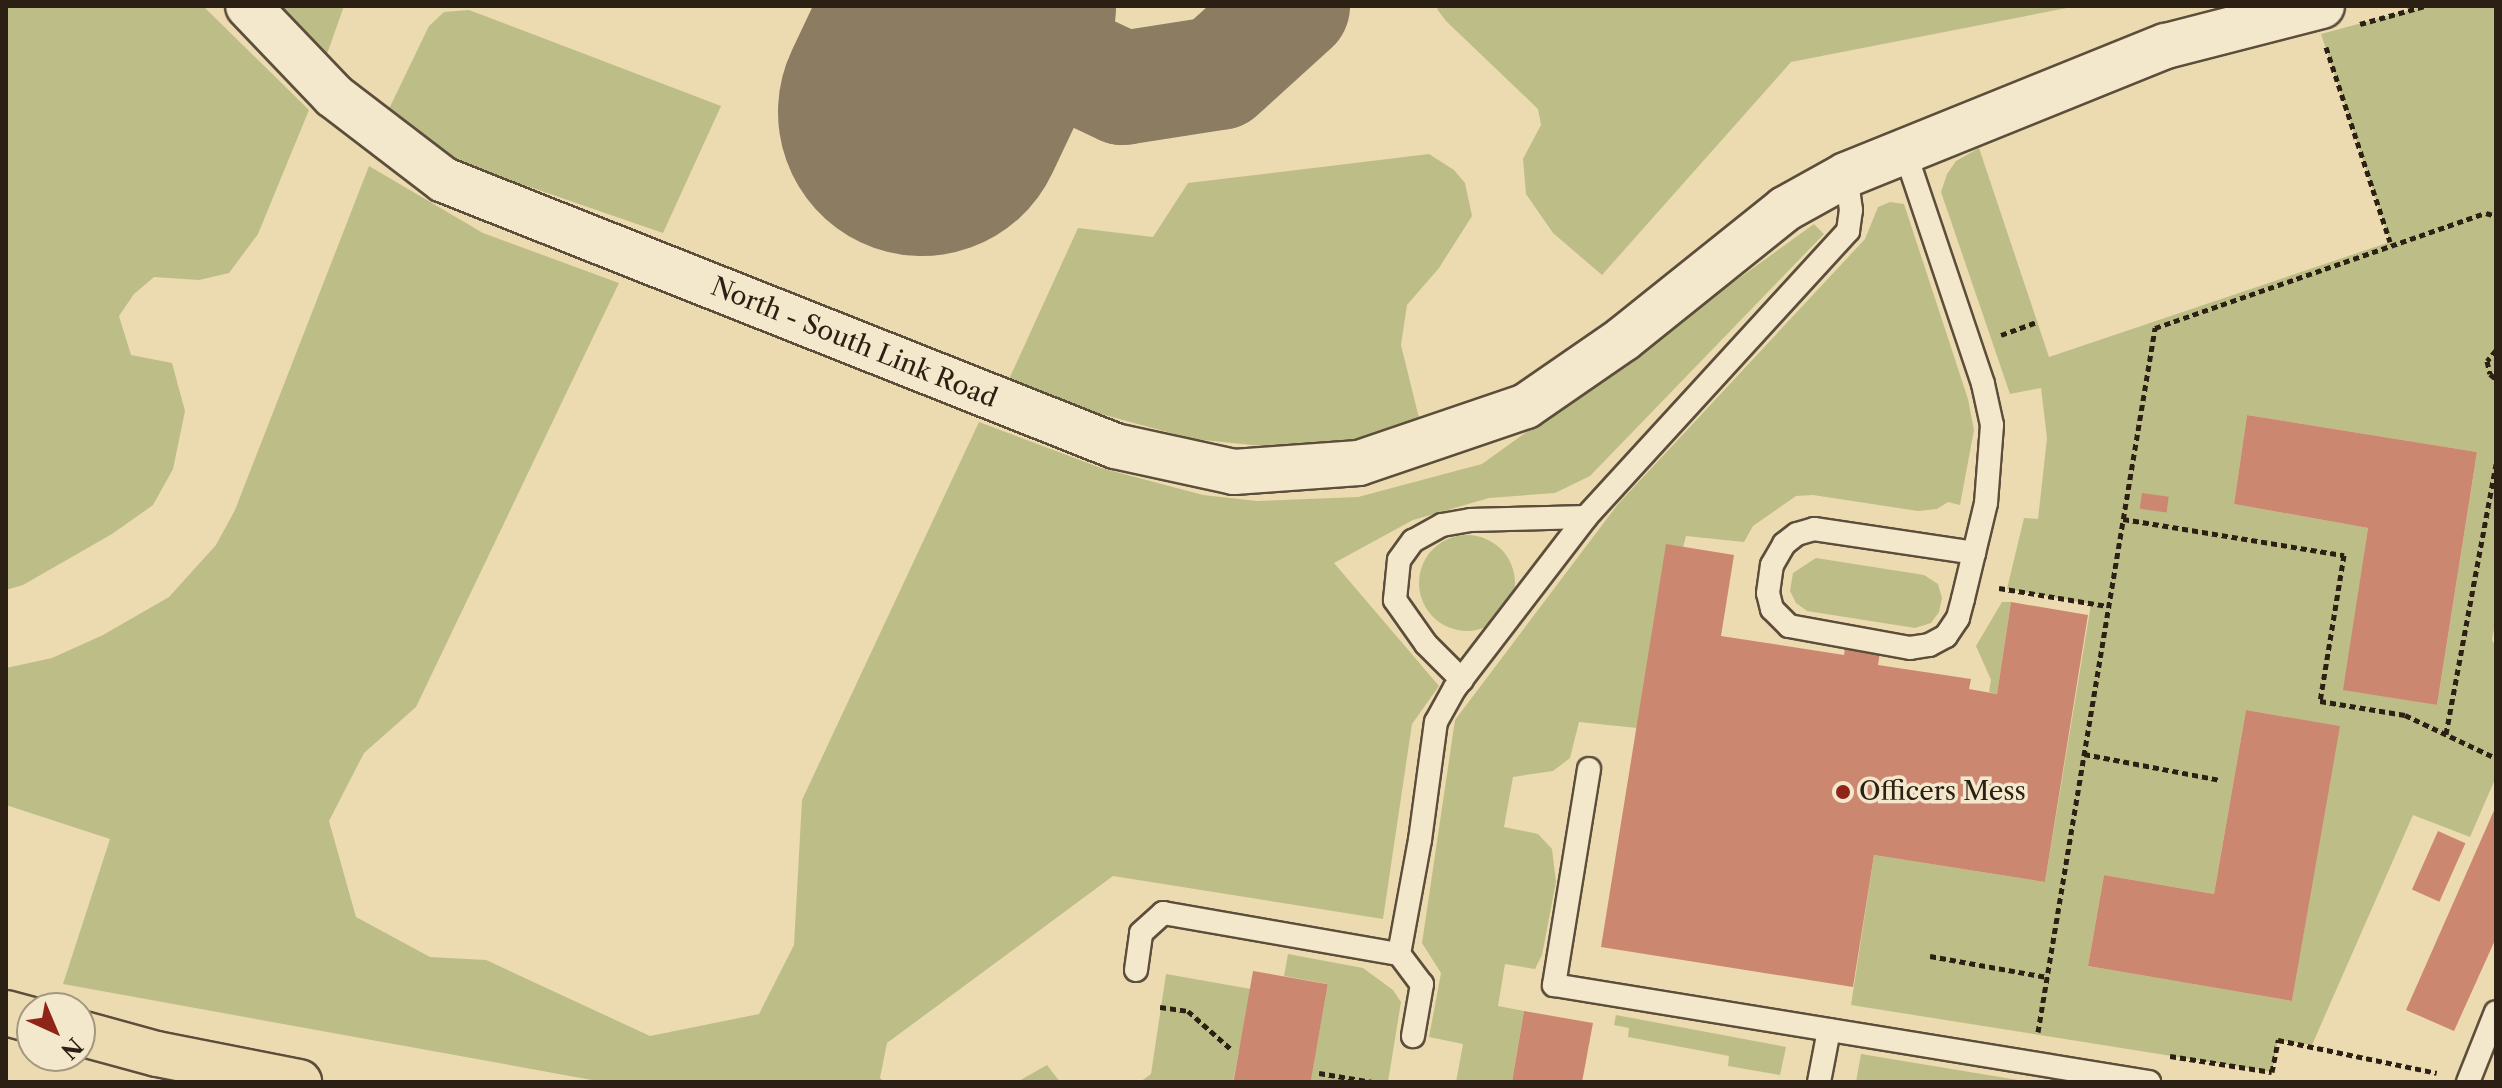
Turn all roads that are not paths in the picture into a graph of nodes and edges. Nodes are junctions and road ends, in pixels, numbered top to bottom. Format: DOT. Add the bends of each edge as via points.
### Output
graph roads {
  1 [pos="248,6"];
  2 [pos="2331,22"];
  3 [pos="1904,149"];
  4 [pos="1846,175"];
  5 [pos="1586,517"];
  6 [pos="1974,553"];
  7 [pos="1462,680"];
  8 [pos="1589,769"];
  9 [pos="1399,954"];
  10 [pos="1136,970"];
  11 [pos="2496,1012"];
  12 [pos="1829,1030"];
  13 [pos="1413,1036"];
  14 [pos="96,1041"];
  15 [pos="152,1068"];
  16 [pos="2469,1081"];
  17 [pos="299,1082"];
  18 [pos="1819,1082"];
  19 [pos="2149,1082"];
  1 -- 4 [label="street, North - South Link Road" via="334,96 444,180 1115,446 1234,472 1359,463 1526,406 1623,339 1785,209"];
  2 -- 3 [label="street, North - South Link Road" via="2166,46"];
  3 -- 4 [label="street, North - South Link Road"];
  3 -- 6 [label="lane" via="1992,425 1986,503"];
  4 -- 5 [label="lane" via="1848,231"];
  5 -- 7 [label="lane"];
  5 -- 7 [label="lane" via="1471,520 1442,525 1413,541 1399,560 1395,600 1426,644"];
  6 -- 6 [label="lane" via="1958,618 1946,636 1929,645 1910,648 1789,626 1772,609 1768,593 1772,565 1784,544 1814,529"];
  7 -- 9 [label="lane" via="1436,722"];
  8 -- 12 [label="lane" via="1554,985"];
  9 -- 10 [label="lane" via="1163,913 1141,933"];
  9 -- 13 [label="lane" via="1422,984"];
  11 -- 16 [label="lane"];
  12 -- 18 [label="lane"];
  12 -- 19 [label="lane"];
  14 -- 15 [label="main road"];
  15 -- 17 [label="main road"];
}
